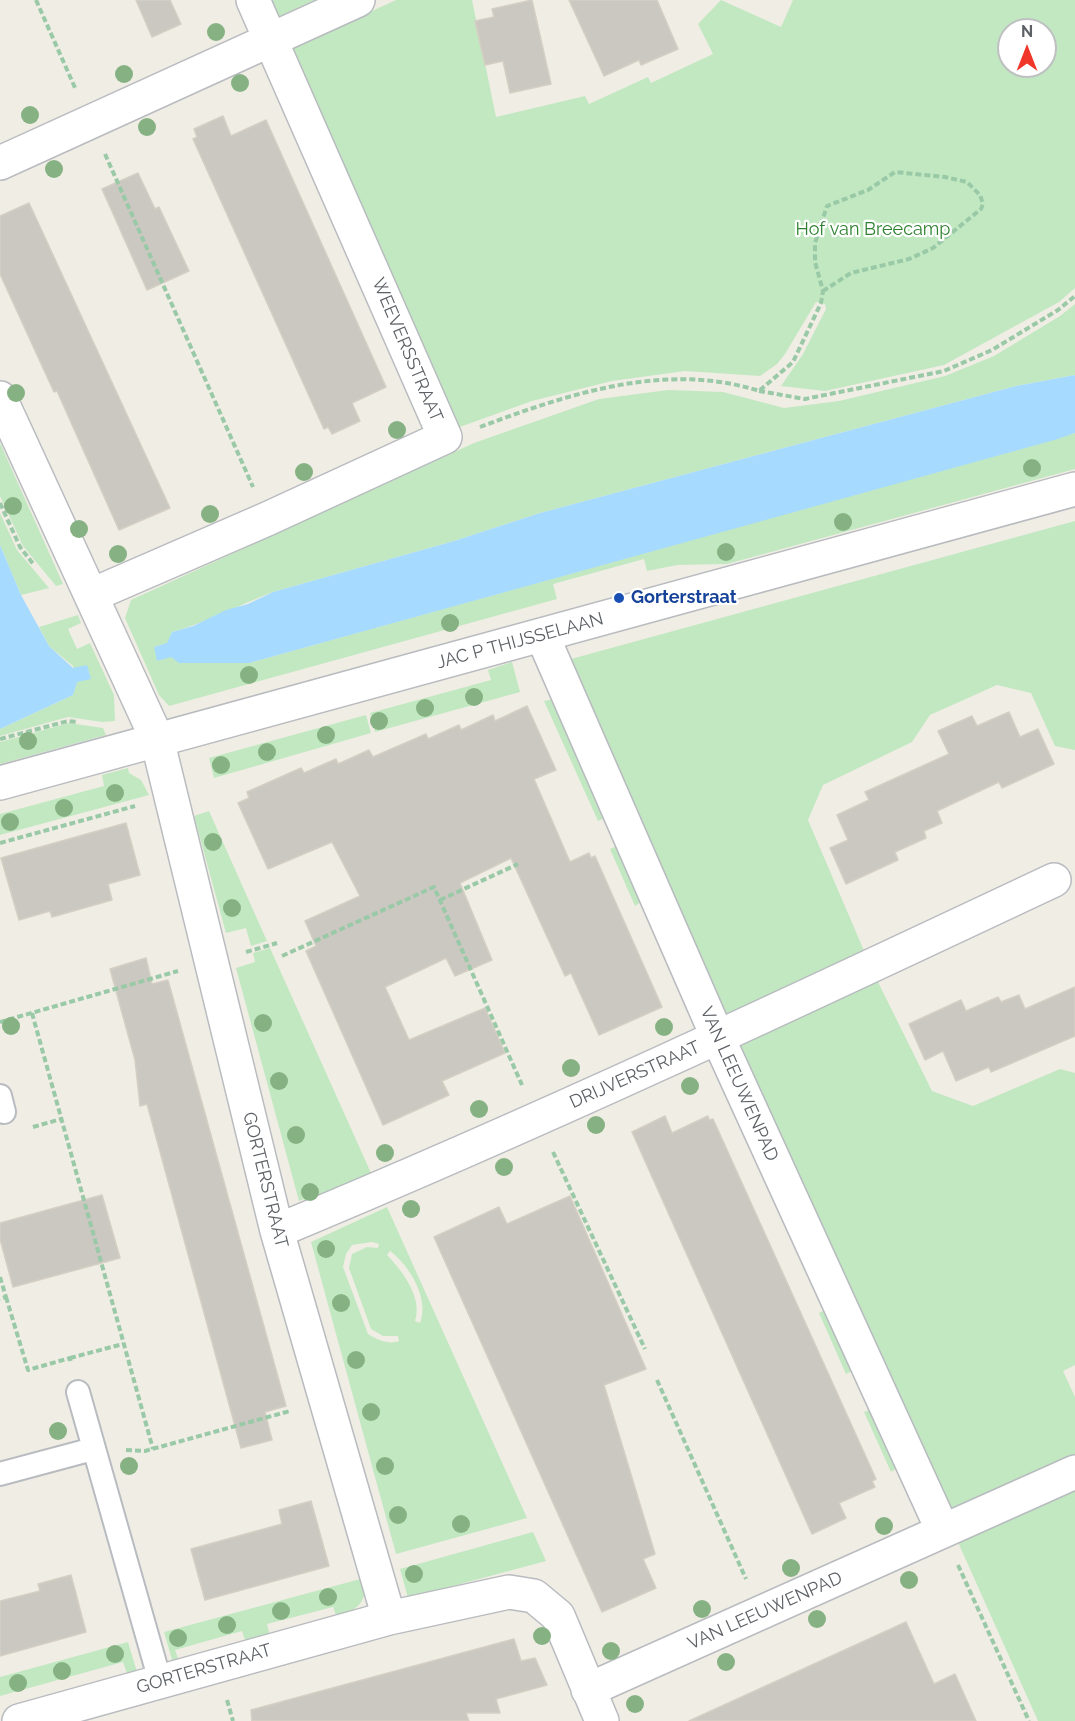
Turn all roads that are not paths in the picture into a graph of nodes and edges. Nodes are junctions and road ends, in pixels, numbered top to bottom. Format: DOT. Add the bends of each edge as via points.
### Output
graph roads {
  1 [pos="253,0"];
  2 [pos="358,0"];
  3 [pos="271,40"];
  4 [pos="0,163"];
  5 [pos="0,398"];
  6 [pos="1075,489"];
  7 [pos="92,595"];
  8 [pos="542,635"];
  9 [pos="157,739"];
  10 [pos="0,783"];
  11 [pos="1054,880"];
  12 [pos="718,1038"];
  13 [pos="277,1231"];
  14 [pos="78,1392"];
  15 [pos="93,1449"];
  16 [pos="1075,1472"];
  17 [pos="0,1474"];
  18 [pos="942,1531"];
  19 [pos="389,1618"];
  20 [pos="160,1681"];
  21 [pos="588,1690"];
  22 [pos="19,1721"];
  23 [pos="602,1721"];
  1 -- 3 [label="street, WEEVERSSTRAAT"];
  2 -- 3 [label="street"];
  3 -- 4 [label="street"];
  3 -- 7 [label="street, WEEVERSSTRAAT" via="445,437"];
  5 -- 7 [label="street"];
  6 -- 8 [label="street, JAC P THIJSSELAAN"];
  7 -- 9 [label="street"];
  8 -- 9 [label="street, JAC P THIJSSELAAN"];
  8 -- 12 [label="street, VAN LEEUWENPAD"];
  9 -- 10 [label="street, JAC P THIJSSELAAN"];
  9 -- 13 [label="street, GORTERSTRAAT"];
  11 -- 12 [label="street, DRIJVERSTRAAT"];
  12 -- 13 [label="street, DRIJVERSTRAAT"];
  12 -- 18 [label="street, VAN LEEUWENPAD"];
  13 -- 19 [label="street, GORTERSTRAAT"];
  14 -- 15 [label="lane"];
  15 -- 17 [label="lane"];
  15 -- 20 [label="lane"];
  16 -- 18 [label="street"];
  18 -- 21 [label="street, VAN LEEUWENPAD"];
  19 -- 20 [label="street, GORTERSTRAAT"];
  19 -- 21 [label="street, GORTERSTRAAT" via="509,1592 534,1596 558,1616"];
  20 -- 22 [label="street, GORTERSTRAAT"];
  21 -- 23 [label="street, GORTERSTRAAT"];
}
